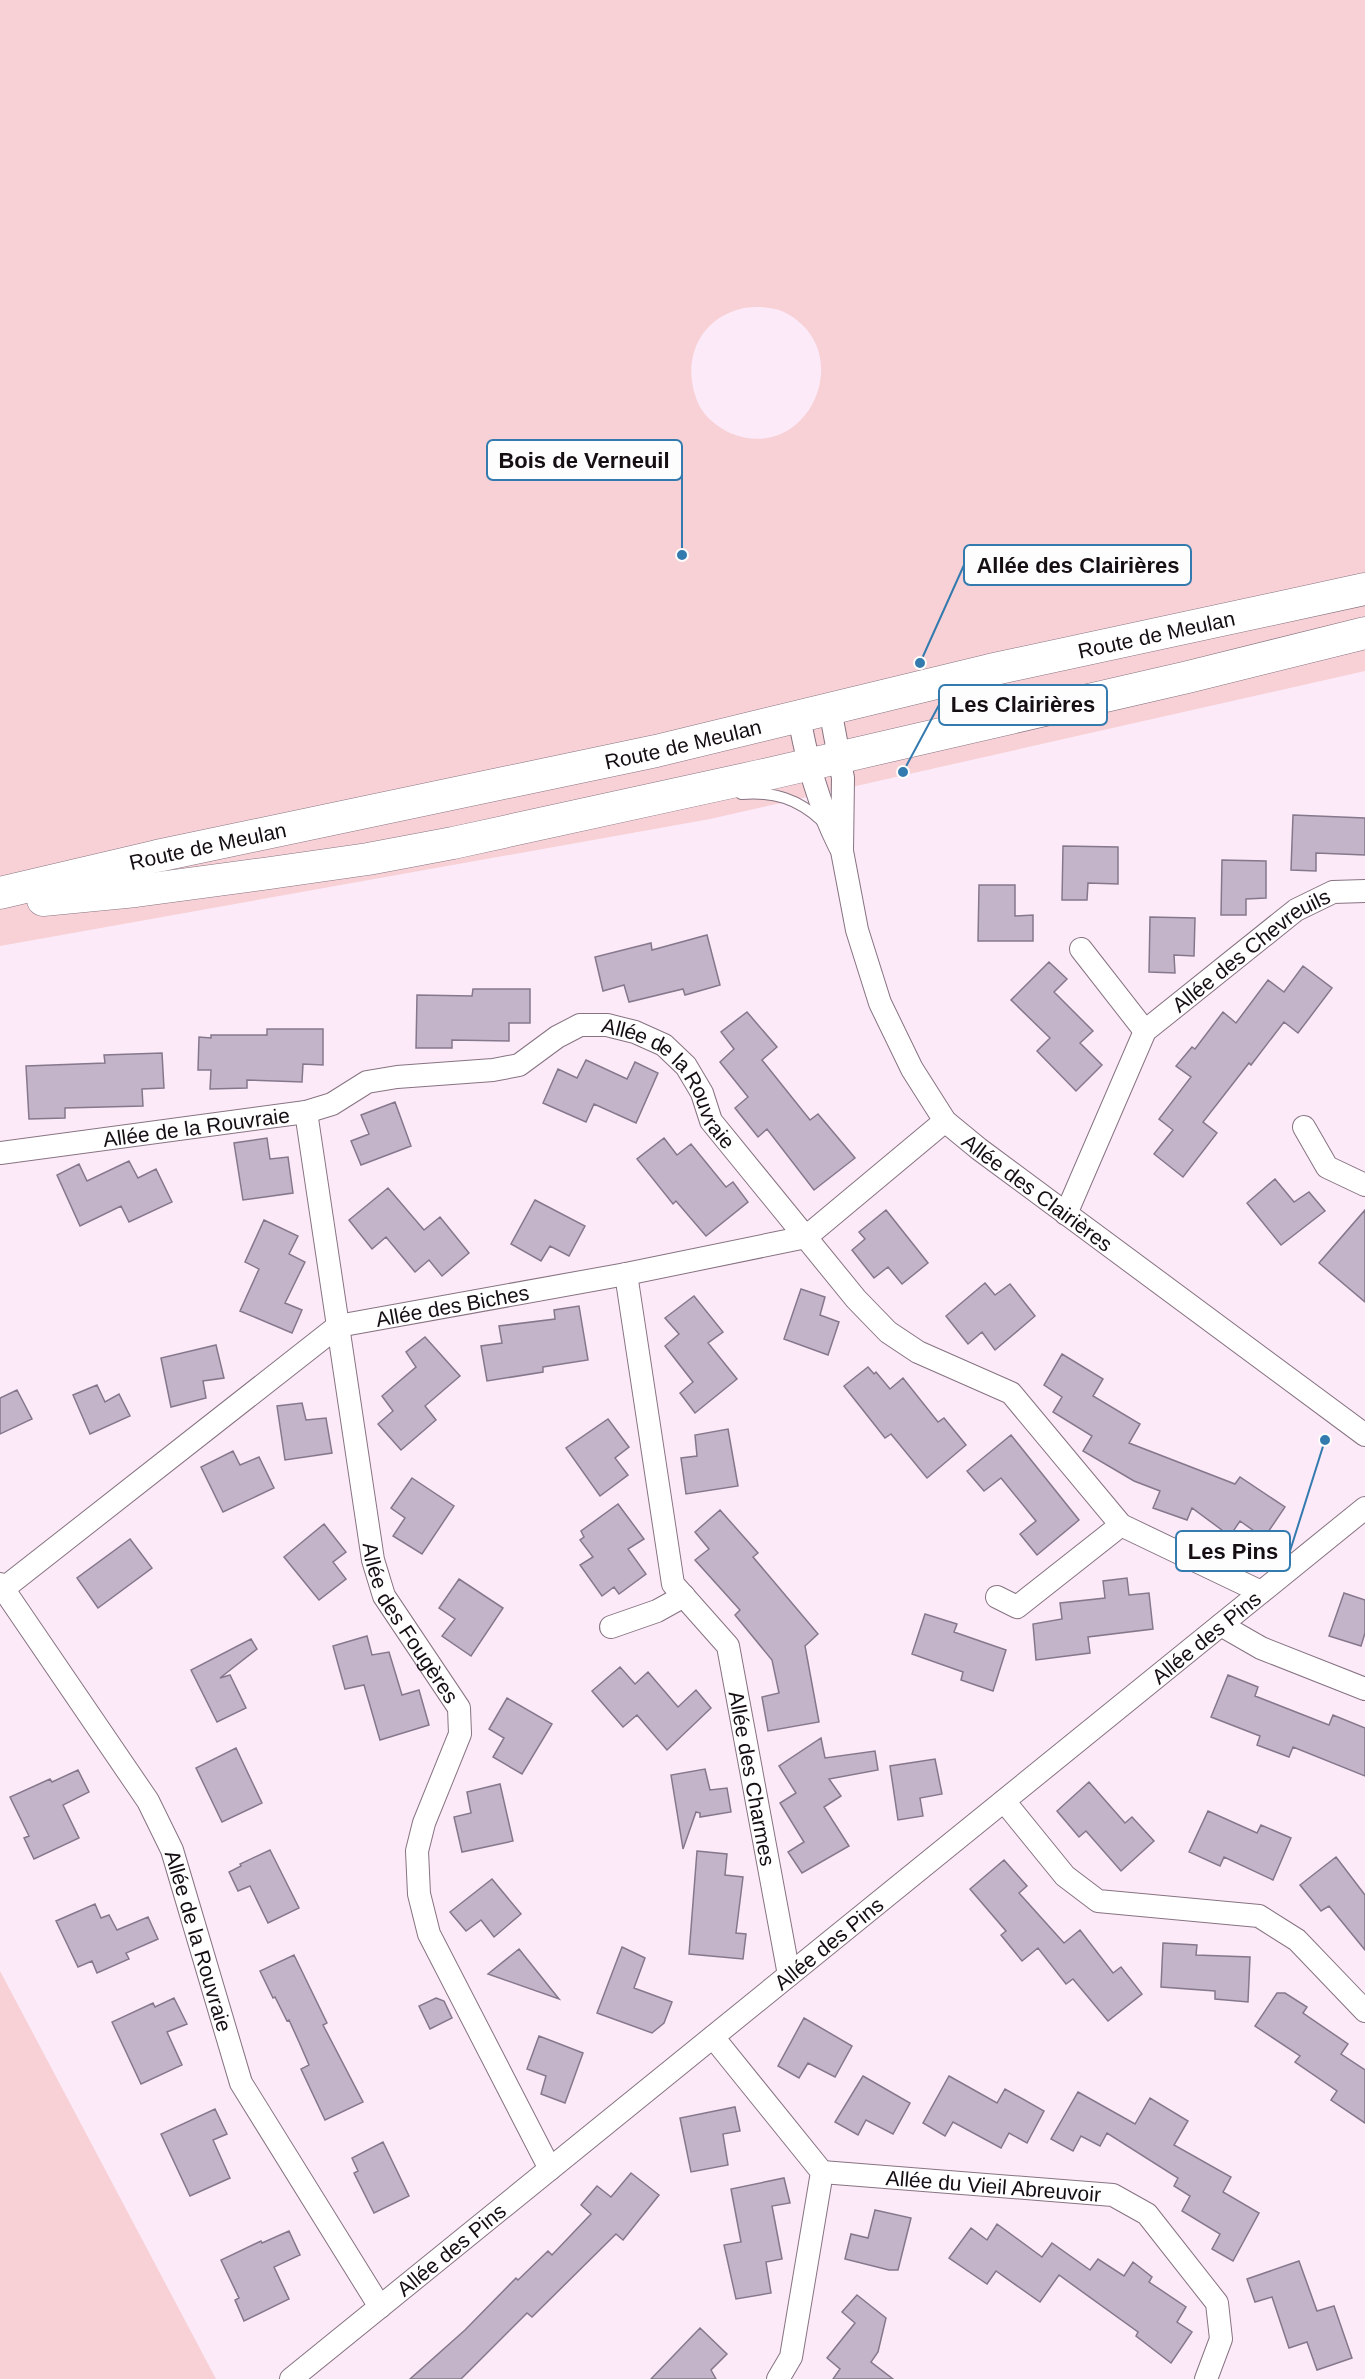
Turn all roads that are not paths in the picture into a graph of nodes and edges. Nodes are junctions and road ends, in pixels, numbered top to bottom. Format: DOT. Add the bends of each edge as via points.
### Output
graph roads {
  1 [pos="1365,589"];
  2 [pos="1365,633"];
  3 [pos="830,709"];
  4 [pos="799,717"];
  5 [pos="839,757"];
  6 [pos="808,764"];
  7 [pos="627,804"];
  8 [pos="837,842"];
  9 [pos="1365,891"];
  10 [pos="0,893"];
  11 [pos="0,904"];
  12 [pos="1081,949"];
  13 [pos="1145,1030"];
  14 [pos="306,1112"];
  15 [pos="945,1121"];
  16 [pos="1304,1127"];
  17 [pos="0,1154"];
  18 [pos="1365,1185"];
  19 [pos="1066,1214"];
  20 [pos="806,1237"];
  21 [pos="626,1274"];
  22 [pos="338,1326"];
  23 [pos="1365,1435"];
  24 [pos="1365,1508"];
  25 [pos="1121,1525"];
  26 [pos="2,1586"];
  27 [pos="1261,1592"];
  28 [pos="684,1596"];
  29 [pos="997,1597"];
  30 [pos="1221,1625"];
  31 [pos="611,1627"];
  32 [pos="1365,1689"];
  33 [pos="1004,1801"];
  34 [pos="789,1976"];
  35 [pos="1365,2011"];
  36 [pos="713,2037"];
  37 [pos="550,2169"];
  38 [pos="822,2172"];
  39 [pos="380,2307"];
  40 [pos="291,2379"];
  41 [pos="778,2379"];
  42 [pos="1206,2379"];
  1 -- 3 [label="main road, Route de Meulan" via="1068,652"];
  2 -- 5 [label="main road, Route de Meulan"];
  3 -- 4 [label="main road, Route de Meulan"];
  3 -- 5 [label="street, Allée des Clairières"];
  4 -- 6 [label="street, Allée des Clairières"];
  4 -- 10 [label="main road, Route de Meulan"];
  5 -- 6 [label="main road, Route de Meulan"];
  5 -- 8 [label="street, Allée des Clairières" via="843,778"];
  6 -- 7 [label="main road, Route de Meulan"];
  6 -- 8 [label="street, Allée des Clairières"];
  7 -- 8 [label="lane" via="774,793 806,807"];
  7 -- 11 [label="main road, Route de Meulan" via="368,859 136,891"];
  8 -- 15 [label="street, Allée des Clairières" via="857,930 880,1004 912,1069"];
  9 -- 13 [label="street, Allée des Chevreuils" via="1333,892 1296,910"];
  12 -- 13 [label="street"];
  13 -- 19 [label="street, Allée des Chevreuils"];
  14 -- 17 [label="street, Allée de la Rouvraie"];
  14 -- 20 [label="street, Allée de la Rouvraie" via="332,1104 367,1082 519,1065 580,1025 607,1025 635,1032 664,1045 686,1066 702,1093 711,1121"];
  14 -- 22 [label="street, Allée des Fougères"];
  15 -- 19 [label="street, Allée des Clairières"];
  15 -- 20 [label="street, Allée des Biches"];
  16 -- 18 [label="street" via="1327,1167"];
  19 -- 23 [label="street, Allée des Clairières"];
  20 -- 21 [label="street, Allée des Biches"];
  20 -- 25 [label="street, Allée de la Rouvraie" via="888,1332 918,1352 1011,1393"];
  21 -- 22 [label="street, Allée des Biches"];
  21 -- 28 [label="street, Allée des Charmes" via="674,1584"];
  22 -- 26 [label="street, Allée des Biches"];
  22 -- 37 [label="street, Allée des Fougères" via="376,1569 384,1596 459,1707 460,1734 424,1823 417,1851 419,1894 429,1934"];
  24 -- 27 [label="street, Allée des Pins"];
  25 -- 27 [label="street, Allée de la Rouvraie"];
  25 -- 29 [label="street" via="1017,1607"];
  26 -- 39 [label="street, Allée de la Rouvraie" via="148,1801 172,1850 241,2083"];
  27 -- 30 [label="street, Allée des Pins"];
  28 -- 31 [label="street" via="657,1611"];
  28 -- 34 [label="street, Allée des Charmes" via="728,1646"];
  30 -- 32 [label="street" via="1261,1648"];
  30 -- 33 [label="street, Allée des Pins"];
  33 -- 34 [label="street, Allée des Pins"];
  33 -- 35 [label="street" via="1065,1876 1098,1901 1259,1916 1297,1940"];
  34 -- 36 [label="street, Allée des Pins"];
  36 -- 37 [label="street, Allée des Pins"];
  36 -- 38 [label="street"];
  37 -- 39 [label="street, Allée des Pins"];
  38 -- 41 [label="street" via="791,2357"];
  38 -- 42 [label="street, Allée du Vieil Abreuvoir" via="1113,2195 1147,2214 1217,2303 1221,2338"];
  39 -- 40 [label="street, Allée des Pins"];
}
